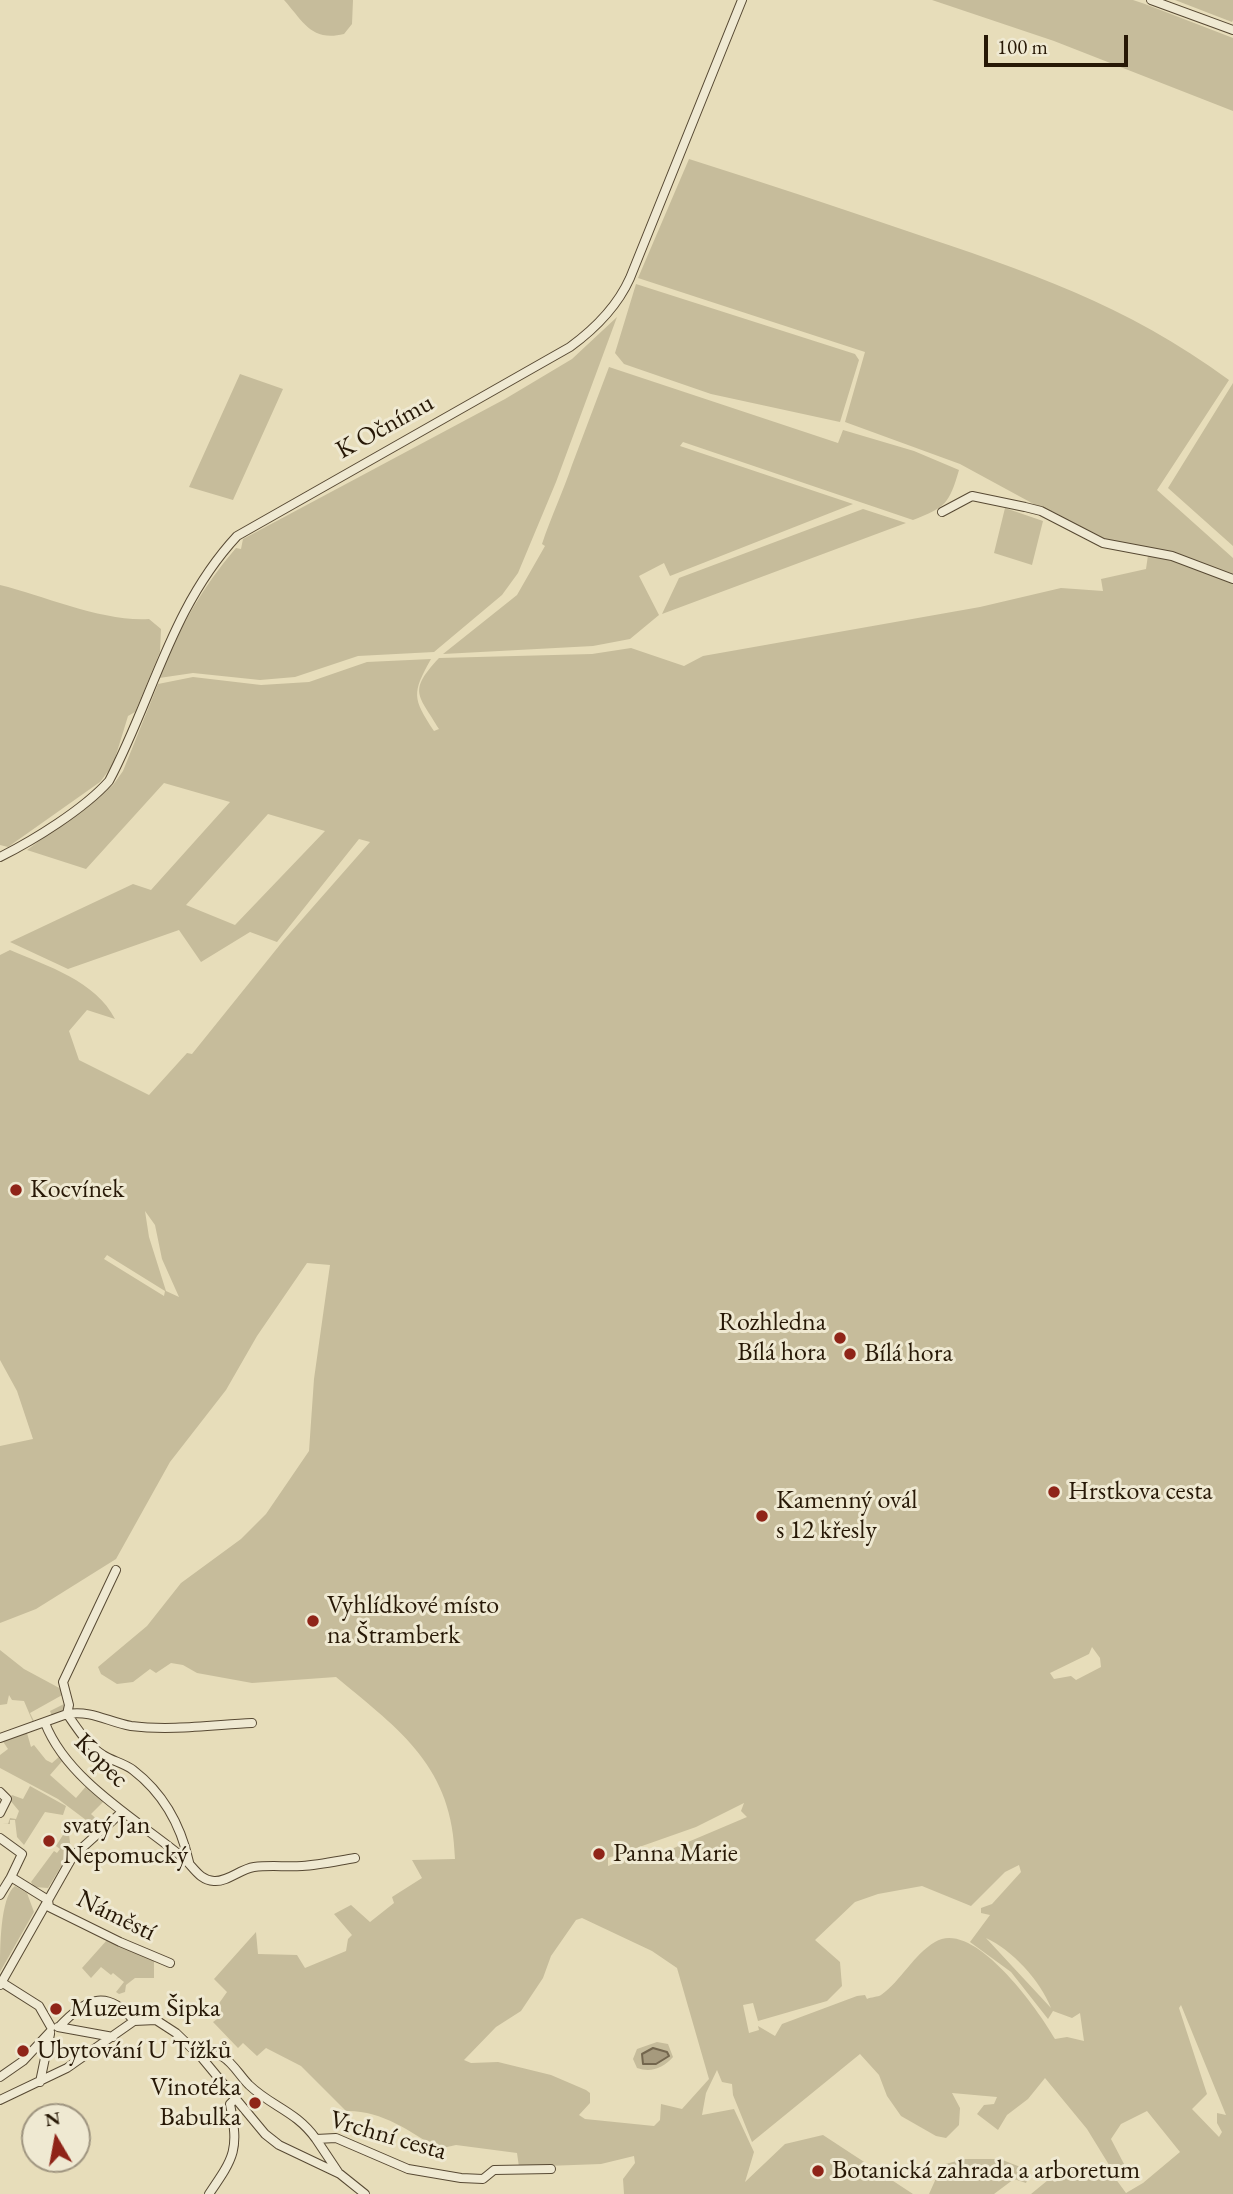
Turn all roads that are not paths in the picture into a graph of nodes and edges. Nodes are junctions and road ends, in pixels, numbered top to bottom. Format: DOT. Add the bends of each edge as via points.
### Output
graph roads {
  1 [pos="743,0"];
  2 [pos="1150,0"];
  3 [pos="1233,30"];
  4 [pos="942,512"];
  5 [pos="1233,579"];
  6 [pos="0,857"];
  7 [pos="116,1570"];
  8 [pos="67,1714"];
  9 [pos="45,1723"];
  10 [pos="252,1723"];
  11 [pos="0,1738"];
  12 [pos="0,1792"];
  13 [pos="122,1812"];
  14 [pos="0,1813"];
  15 [pos="0,1838"];
  16 [pos="355,1858"];
  17 [pos="189,1862"];
  18 [pos="11,1877"];
  19 [pos="0,1895"];
  20 [pos="48,1900"];
  21 [pos="170,1963"];
  22 [pos="1,1984"];
  23 [pos="134,2021"];
  24 [pos="54,2029"];
  25 [pos="113,2037"];
  26 [pos="202,2058"];
  27 [pos="0,2077"];
  28 [pos="40,2082"];
  29 [pos="0,2099"];
  30 [pos="234,2100"];
  31 [pos="316,2139"];
  32 [pos="551,2169"];
  33 [pos="340,2174"];
  34 [pos="209,2194"];
  35 [pos="365,2194"];
  1 -- 6 [label="street, K Očnímu" via="630,278 603,319 570,347 237,536 209,568 179,620 109,780 43,832"];
  2 -- 3 [label="street"];
  4 -- 5 [label="street" via="972,496 1024,507 1096,541 1165,554"];
  7 -- 8 [label="street, Kopec" via="63,1682"];
  8 -- 9 [label="street, Kopec"];
  8 -- 10 [label="street, Kopec" via="85,1711 129,1726"];
  8 -- 17 [label="street, Kopec" via="88,1744 132,1769 164,1802 182,1833"];
  9 -- 11 [label="street"];
  9 -- 13 [label="street, Kopec" via="58,1749"];
  12 -- 14 [label="street" via="7,1799"];
  13 -- 17 [label="street, Kopec"];
  13 -- 20 [label="street, Náměstí" via="73,1856"];
  15 -- 18 [label="street" via="22,1854"];
  16 -- 17 [label="street, Kopec" via="255,1867 213,1881 199,1876"];
  18 -- 19 [label="street"];
  18 -- 20 [label="street, Náměstí"];
  20 -- 21 [label="street, Náměstí" via="49,1907"];
  20 -- 22 [label="street, Náměstí"];
  22 -- 24 [label="street, Náměstí" via="39,2006"];
  23 -- 24 [label="street" via="124,2009 104,2000 82,2004"];
  23 -- 25 [label="street"];
  23 -- 26 [label="street" via="162,2023"];
  24 -- 25 [label="street"];
  24 -- 27 [label="street"];
  24 -- 28 [label="street"];
  25 -- 28 [label="street"];
  26 -- 30 [label="street"];
  26 -- 31 [label="street, Vrchní cesta" via="212,2054 225,2058 249,2085 287,2109"];
  28 -- 29 [label="street"];
  30 -- 33 [label="street" via="279,2145"];
  30 -- 34 [label="street" via="230,2104 237,2139"];
  31 -- 32 [label="street, Vrchní cesta" via="336,2137 408,2169 461,2178 483,2179 494,2171"];
  31 -- 33 [label="street"];
  33 -- 35 [label="street"];
}
